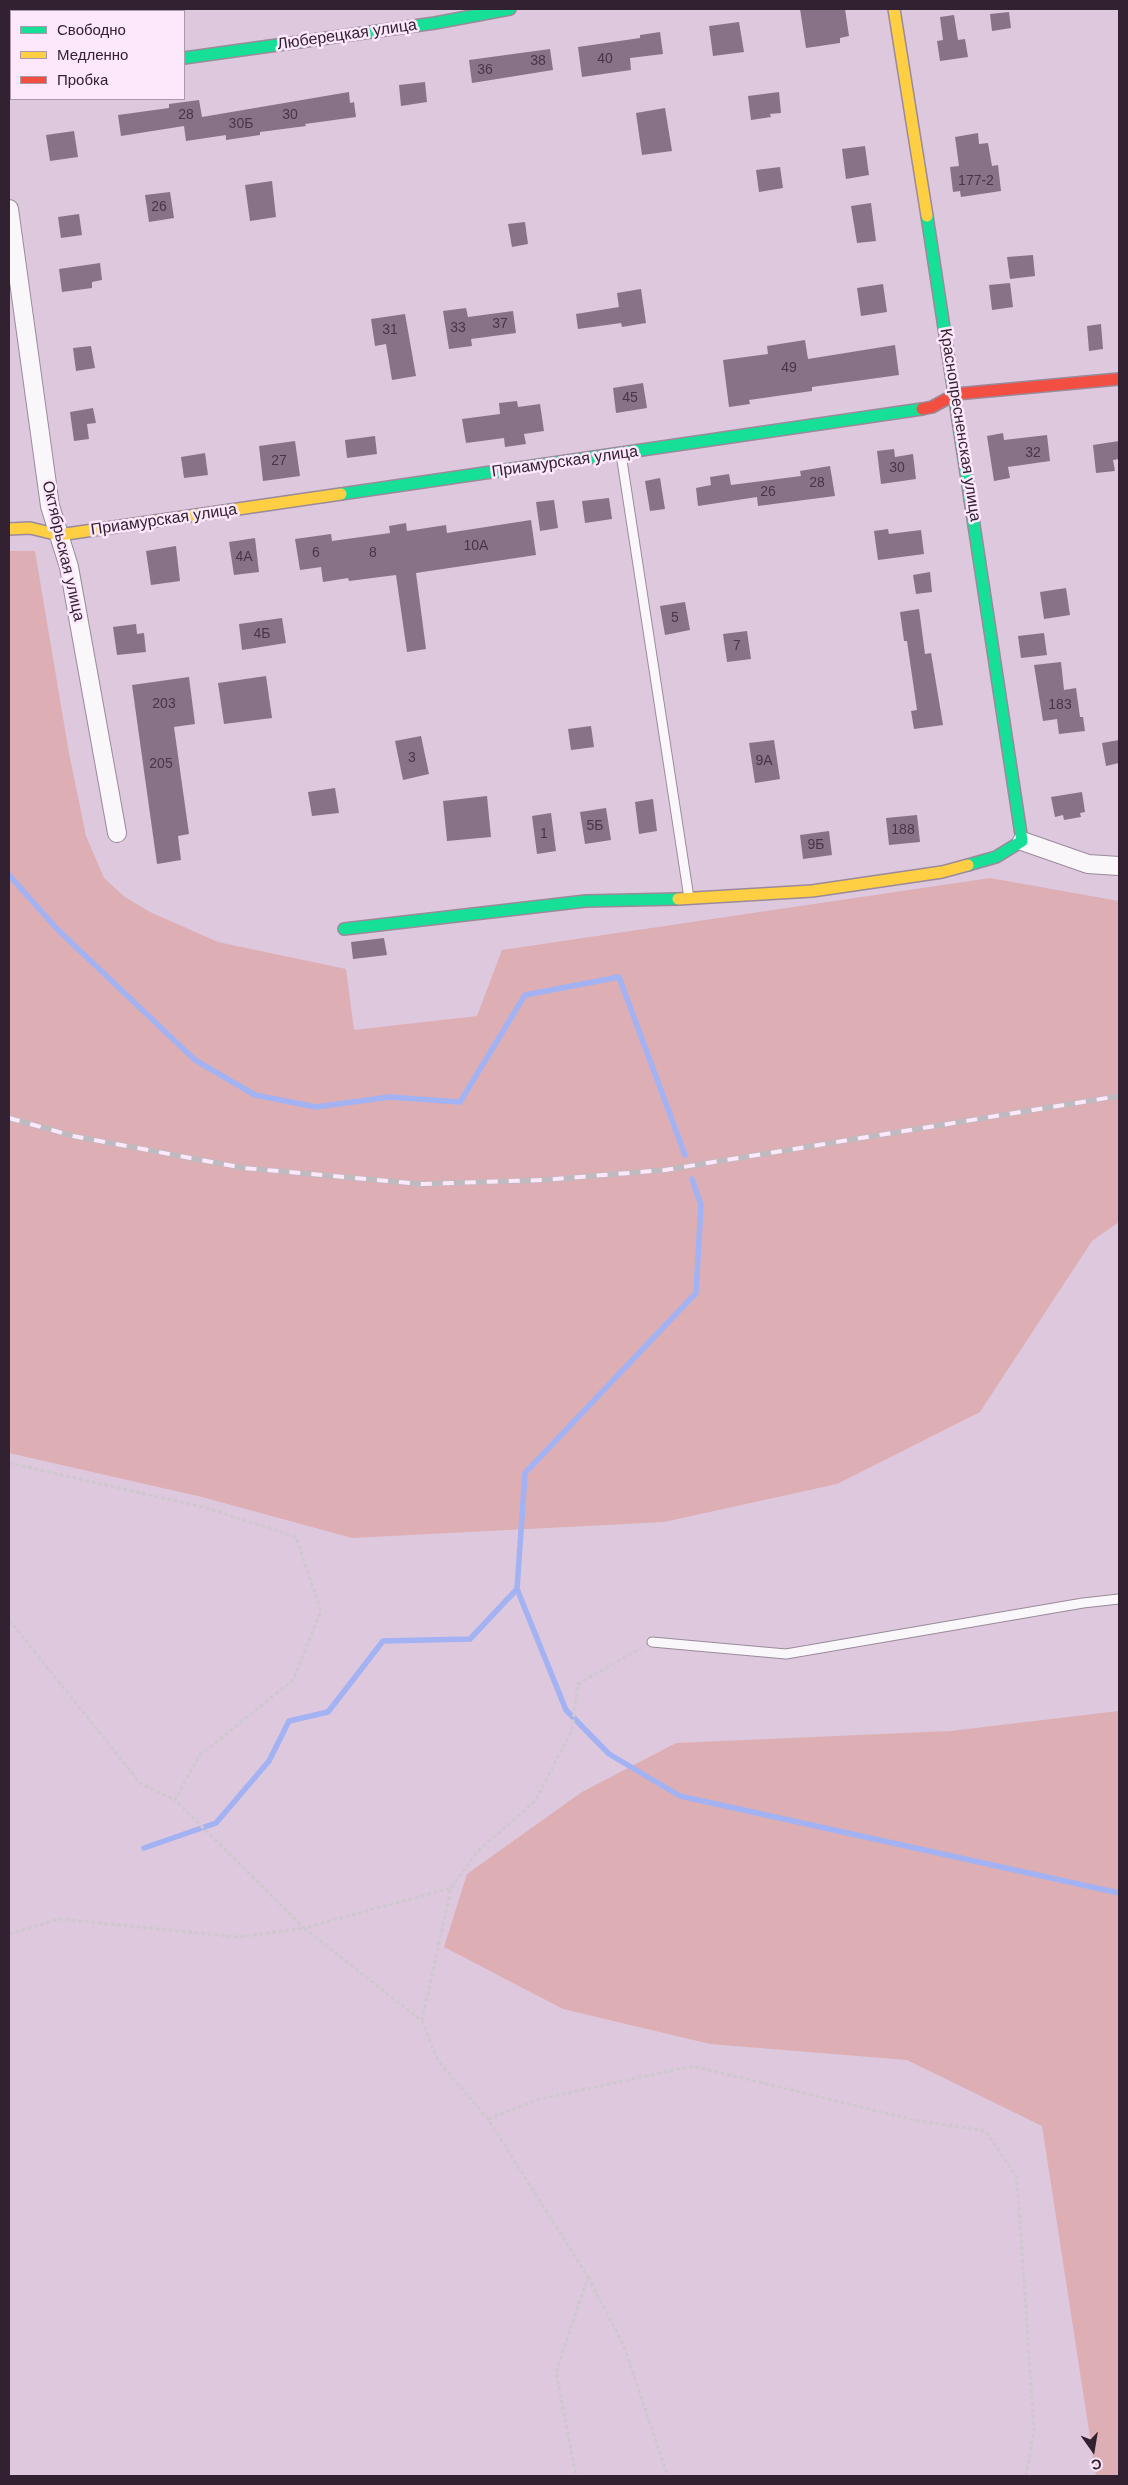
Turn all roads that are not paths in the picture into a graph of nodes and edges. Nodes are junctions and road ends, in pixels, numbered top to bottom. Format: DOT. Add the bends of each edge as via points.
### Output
graph roads {
  1 [pos="510,9"];
  2 [pos="894,9"];
  3 [pos="185,58"];
  4 [pos="9,209"];
  5 [pos="1119,379"];
  6 [pos="956,394"];
  7 [pos="621,454"];
  8 [pos="9,529"];
  9 [pos="60,535"];
  10 [pos="117,833"];
  11 [pos="1022,841"];
  12 [pos="1119,866"];
  13 [pos="689,899"];
  14 [pos="344,929"];
  15 [pos="1119,1599"];
  16 [pos="652,1642"];
  1 -- 3 [label="street, Люберецкая улица" via="435,23"];
  2 -- 6 [label="street, Краснопресненская улица"];
  4 -- 9 [label="street, Октябрьская улица" via="50,506"];
  5 -- 6 [label="street, Приамурская улица"];
  6 -- 7 [label="street, Приамурская улица" via="932,406"];
  6 -- 11 [label="street, Краснопресненская улица"];
  7 -- 9 [label="street, Приамурская улица"];
  7 -- 13 [label="lane"];
  8 -- 9 [label="street, Приамурская улица" via="30,528"];
  9 -- 10 [label="street, Октябрьская улица" via="69,567"];
  11 -- 12 [label="street" via="1088,864"];
  11 -- 13 [label="street" via="996,858 942,872 812,891"];
  13 -- 14 [label="street" via="586,901"];
  15 -- 16 [label="lane" via="786,1654"];
}
